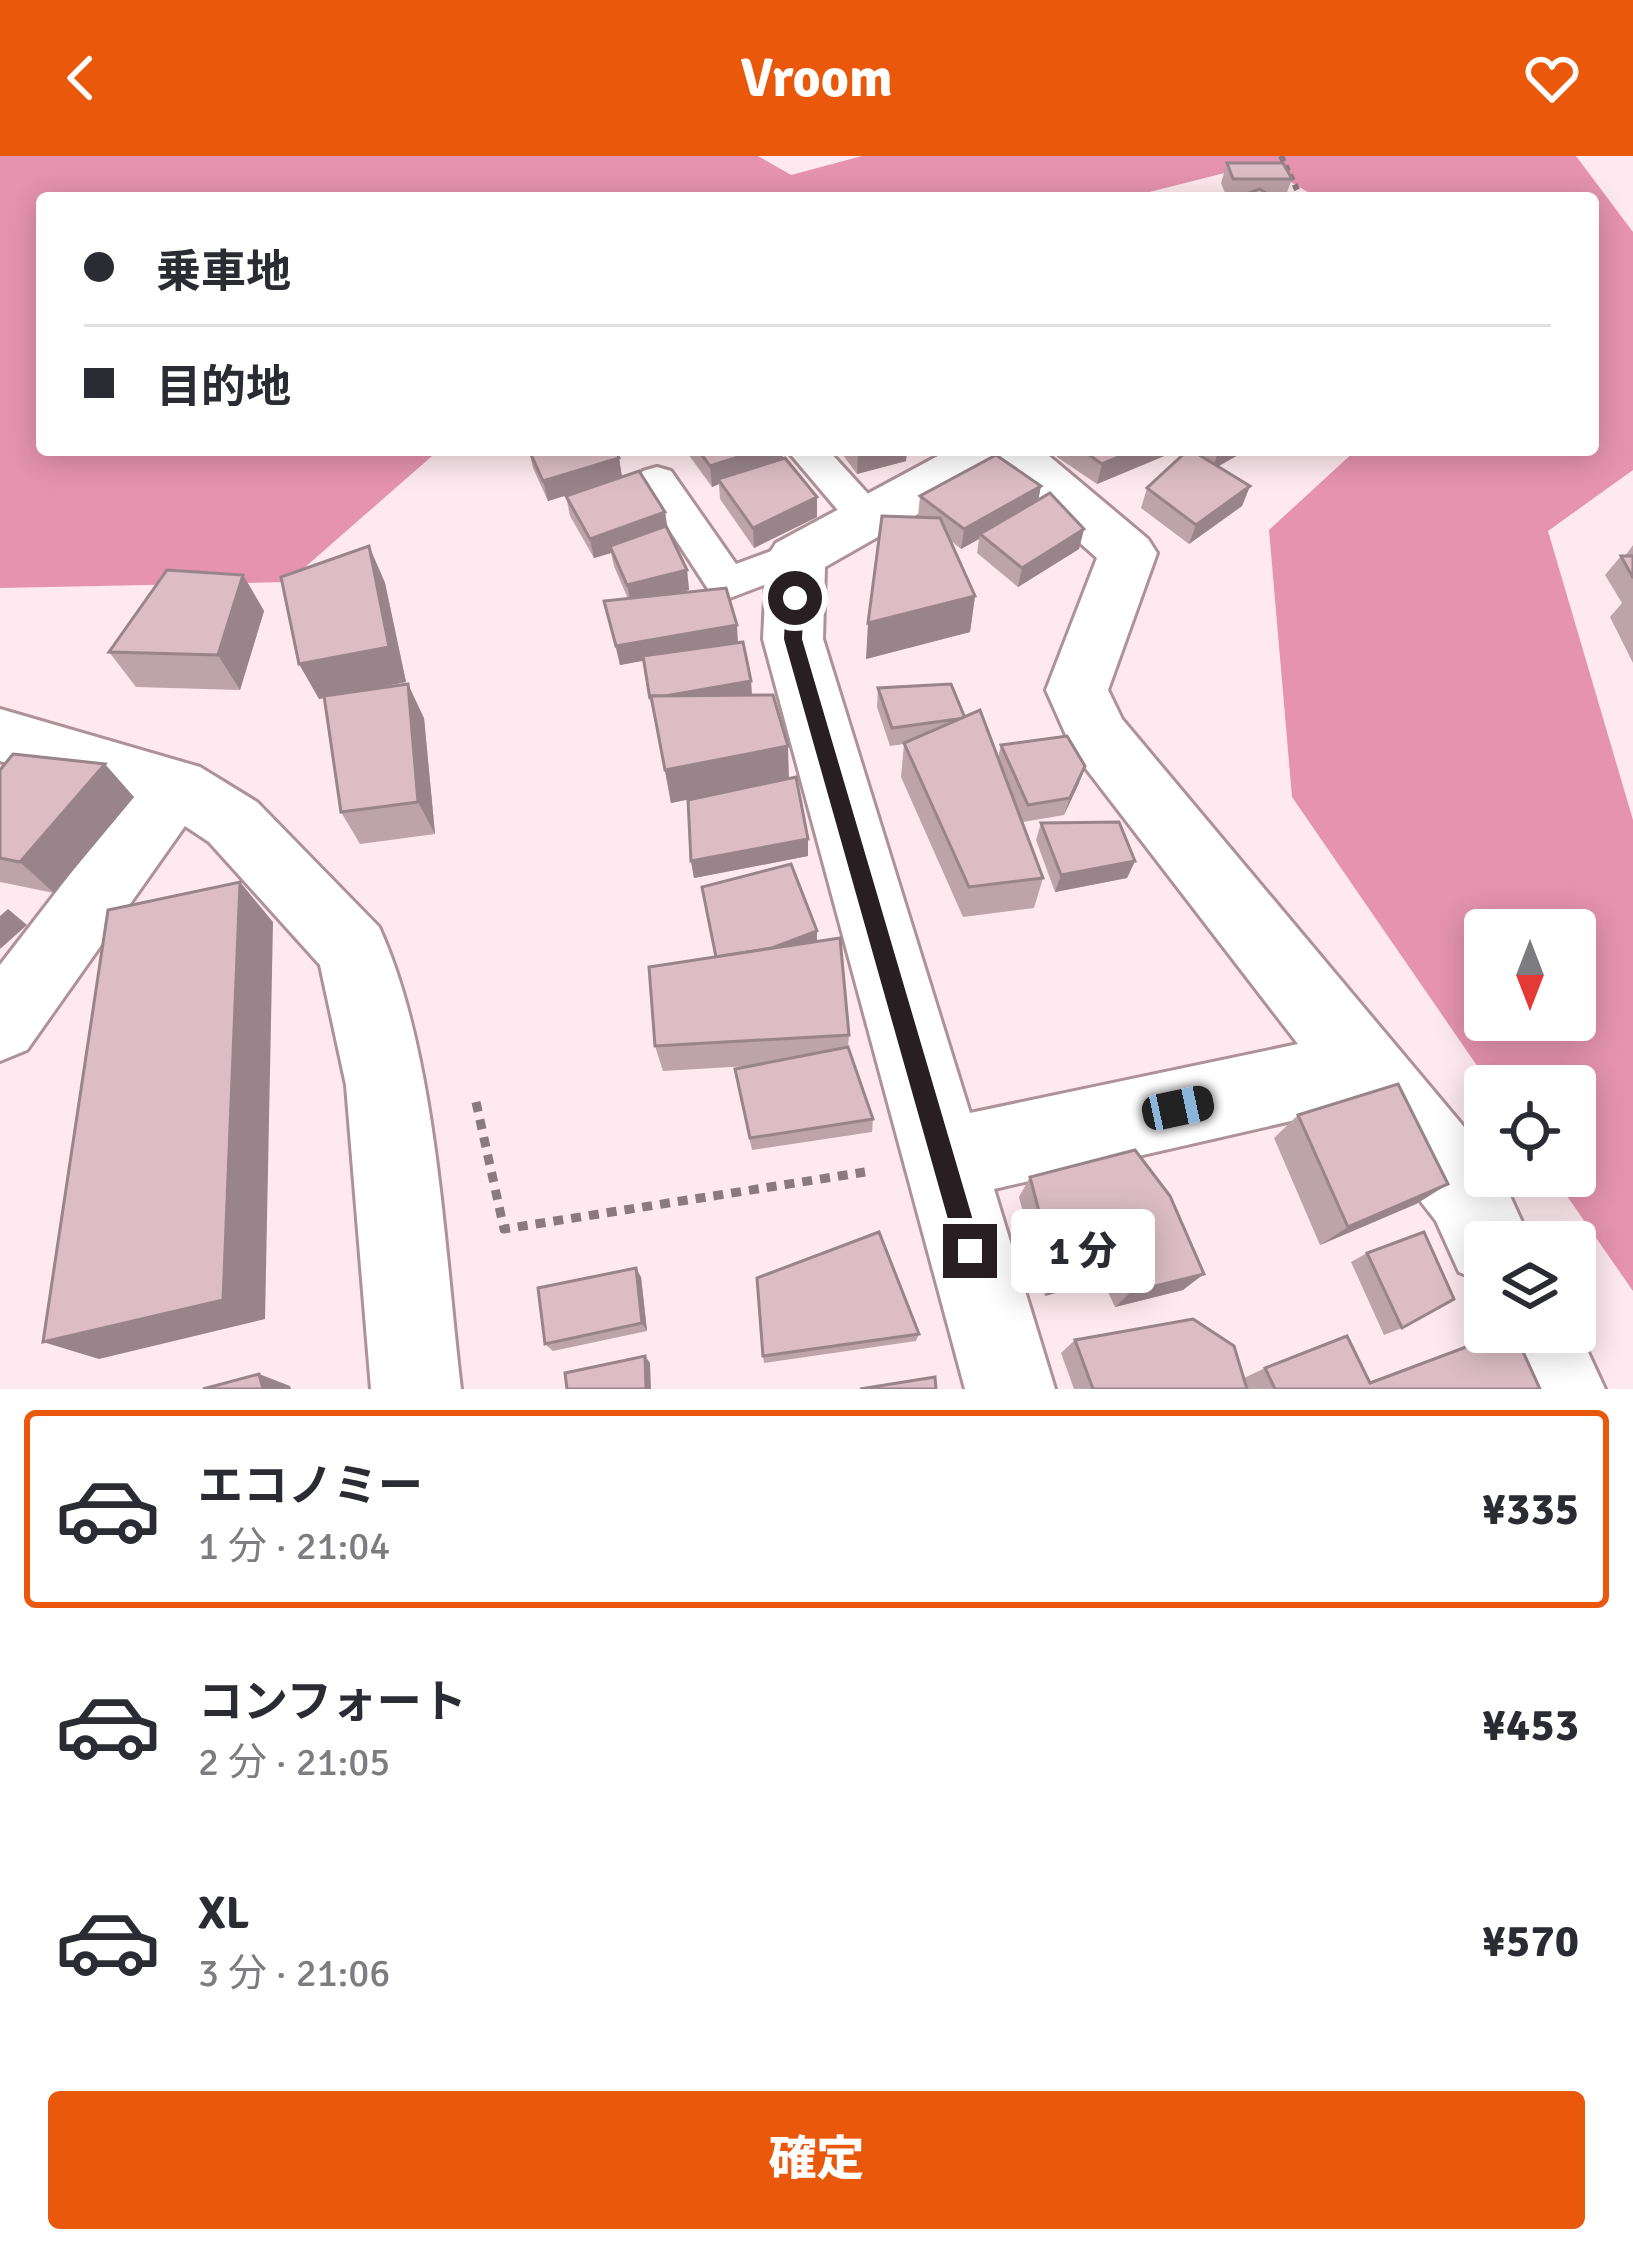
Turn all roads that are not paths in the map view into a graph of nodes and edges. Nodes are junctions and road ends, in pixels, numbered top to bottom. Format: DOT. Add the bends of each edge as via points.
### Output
graph roads {
  1 [pos="811,456"];
  2 [pos="970,456"];
  3 [pos="657,480"];
  4 [pos="867,518"];
  5 [pos="796,557"];
  6 [pos="0,735"];
  7 [pos="176,786"];
  8 [pos="0,1025"];
  9 [pos="1365,1067"];
  10 [pos="943,1160"];
  11 [pos="1479,1221"];
  12 [pos="1542,1353"];
  13 [pos="416,1389"];
  14 [pos="1010,1389"];
  15 [pos="1560,1389"];
  1 -- 4 [label="lane"];
  2 -- 4 [label="street"];
  2 -- 9 [label="street" via="1128,554 1077,690 1097,735"];
  3 -- 5 [label="lane" via="727,584"];
  4 -- 5 [label="street"];
  5 -- 10 [label="street" via="793,639"];
  6 -- 7 [label="street"];
  7 -- 8 [label="street"];
  7 -- 13 [label="street" via="233,822 353,950 385,1085"];
  9 -- 10 [label="street"];
  9 -- 11 [label="street" via="1465,1192"];
  10 -- 14 [label="street"];
  12 -- 15 [label="street"];
}
